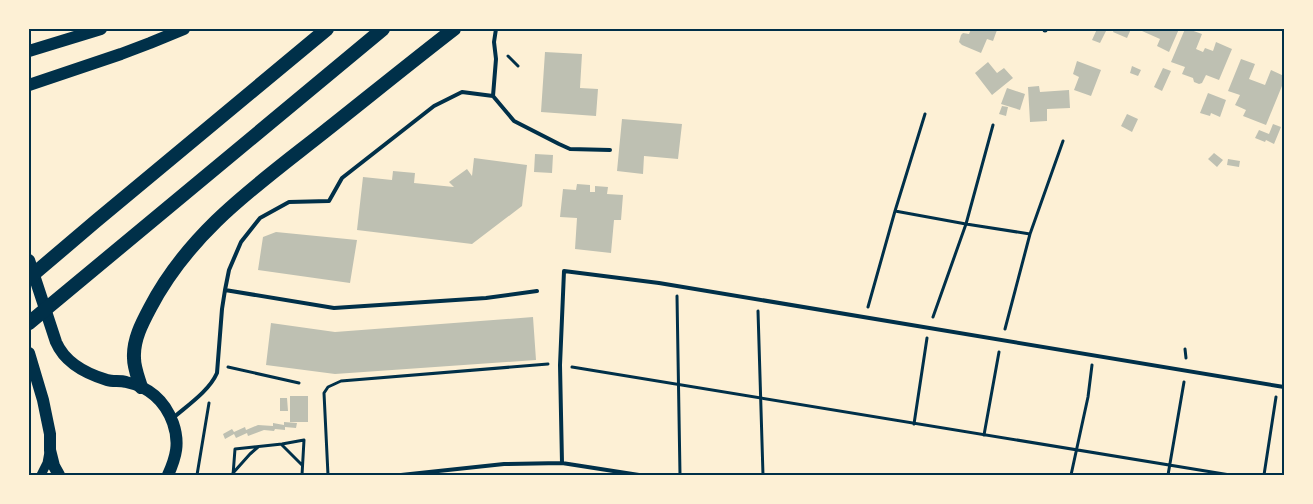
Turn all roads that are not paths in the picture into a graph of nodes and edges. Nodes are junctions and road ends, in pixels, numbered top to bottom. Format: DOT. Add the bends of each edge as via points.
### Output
graph roads {
  1 [pos="101,29"];
  2 [pos="184,29"];
  3 [pos="327,29"];
  4 [pos="383,29"];
  5 [pos="454,29"];
  6 [pos="496,29"];
  7 [pos="29,51"];
  8 [pos="29,86"];
  9 [pos="493,96"];
  10 [pos="610,150"];
  11 [pos="29,260"];
  12 [pos="29,278"];
  13 [pos="225,290"];
  14 [pos="536,291"];
  15 [pos="29,323"];
  16 [pos="29,355"];
  17 [pos="141,387"];
  18 [pos="1284,388"];
  19 [pos="172,419"];
  20 [pos="50,450"];
  21 [pos="175,459"];
  22 [pos="562,463"];
  23 [pos="41,475"];
  24 [pos="59,475"];
  25 [pos="168,475"];
  26 [pos="175,475"];
  27 [pos="401,475"];
  28 [pos="639,475"];
  1 -- 7 [label="main road"];
  2 -- 8 [label="main road"];
  3 -- 12 [label="highway"];
  4 -- 15 [label="highway"];
  5 -- 17 [label="highway" via="257,185 194,243 178,262 140,328 134,358"];
  6 -- 9 [label="lane"];
  9 -- 10 [label="lane" via="514,121 559,144 570,149"];
  9 -- 13 [label="lane" via="462,92 434,106 342,178 329,201 289,202 260,218 241,242 229,270"];
  11 -- 17 [label="main road" via="62,353 89,373"];
  13 -- 14 [label="lane" via="334,308 486,298"];
  13 -- 19 [label="lane" via="217,372 200,394"];
  16 -- 20 [label="main road" via="43,400"];
  17 -- 19 [label="main road" via="165,406"];
  18 -- 22 [label="lane" via="564,270 560,365"];
  19 -- 21 [label="main road" via="177,443"];
  20 -- 23 [label="street"];
  20 -- 24 [label="main road"];
  21 -- 25 [label="main road"];
  21 -- 26 [label="main road"];
  22 -- 27 [label="lane" via="504,464"];
  22 -- 28 [label="lane"];
}
